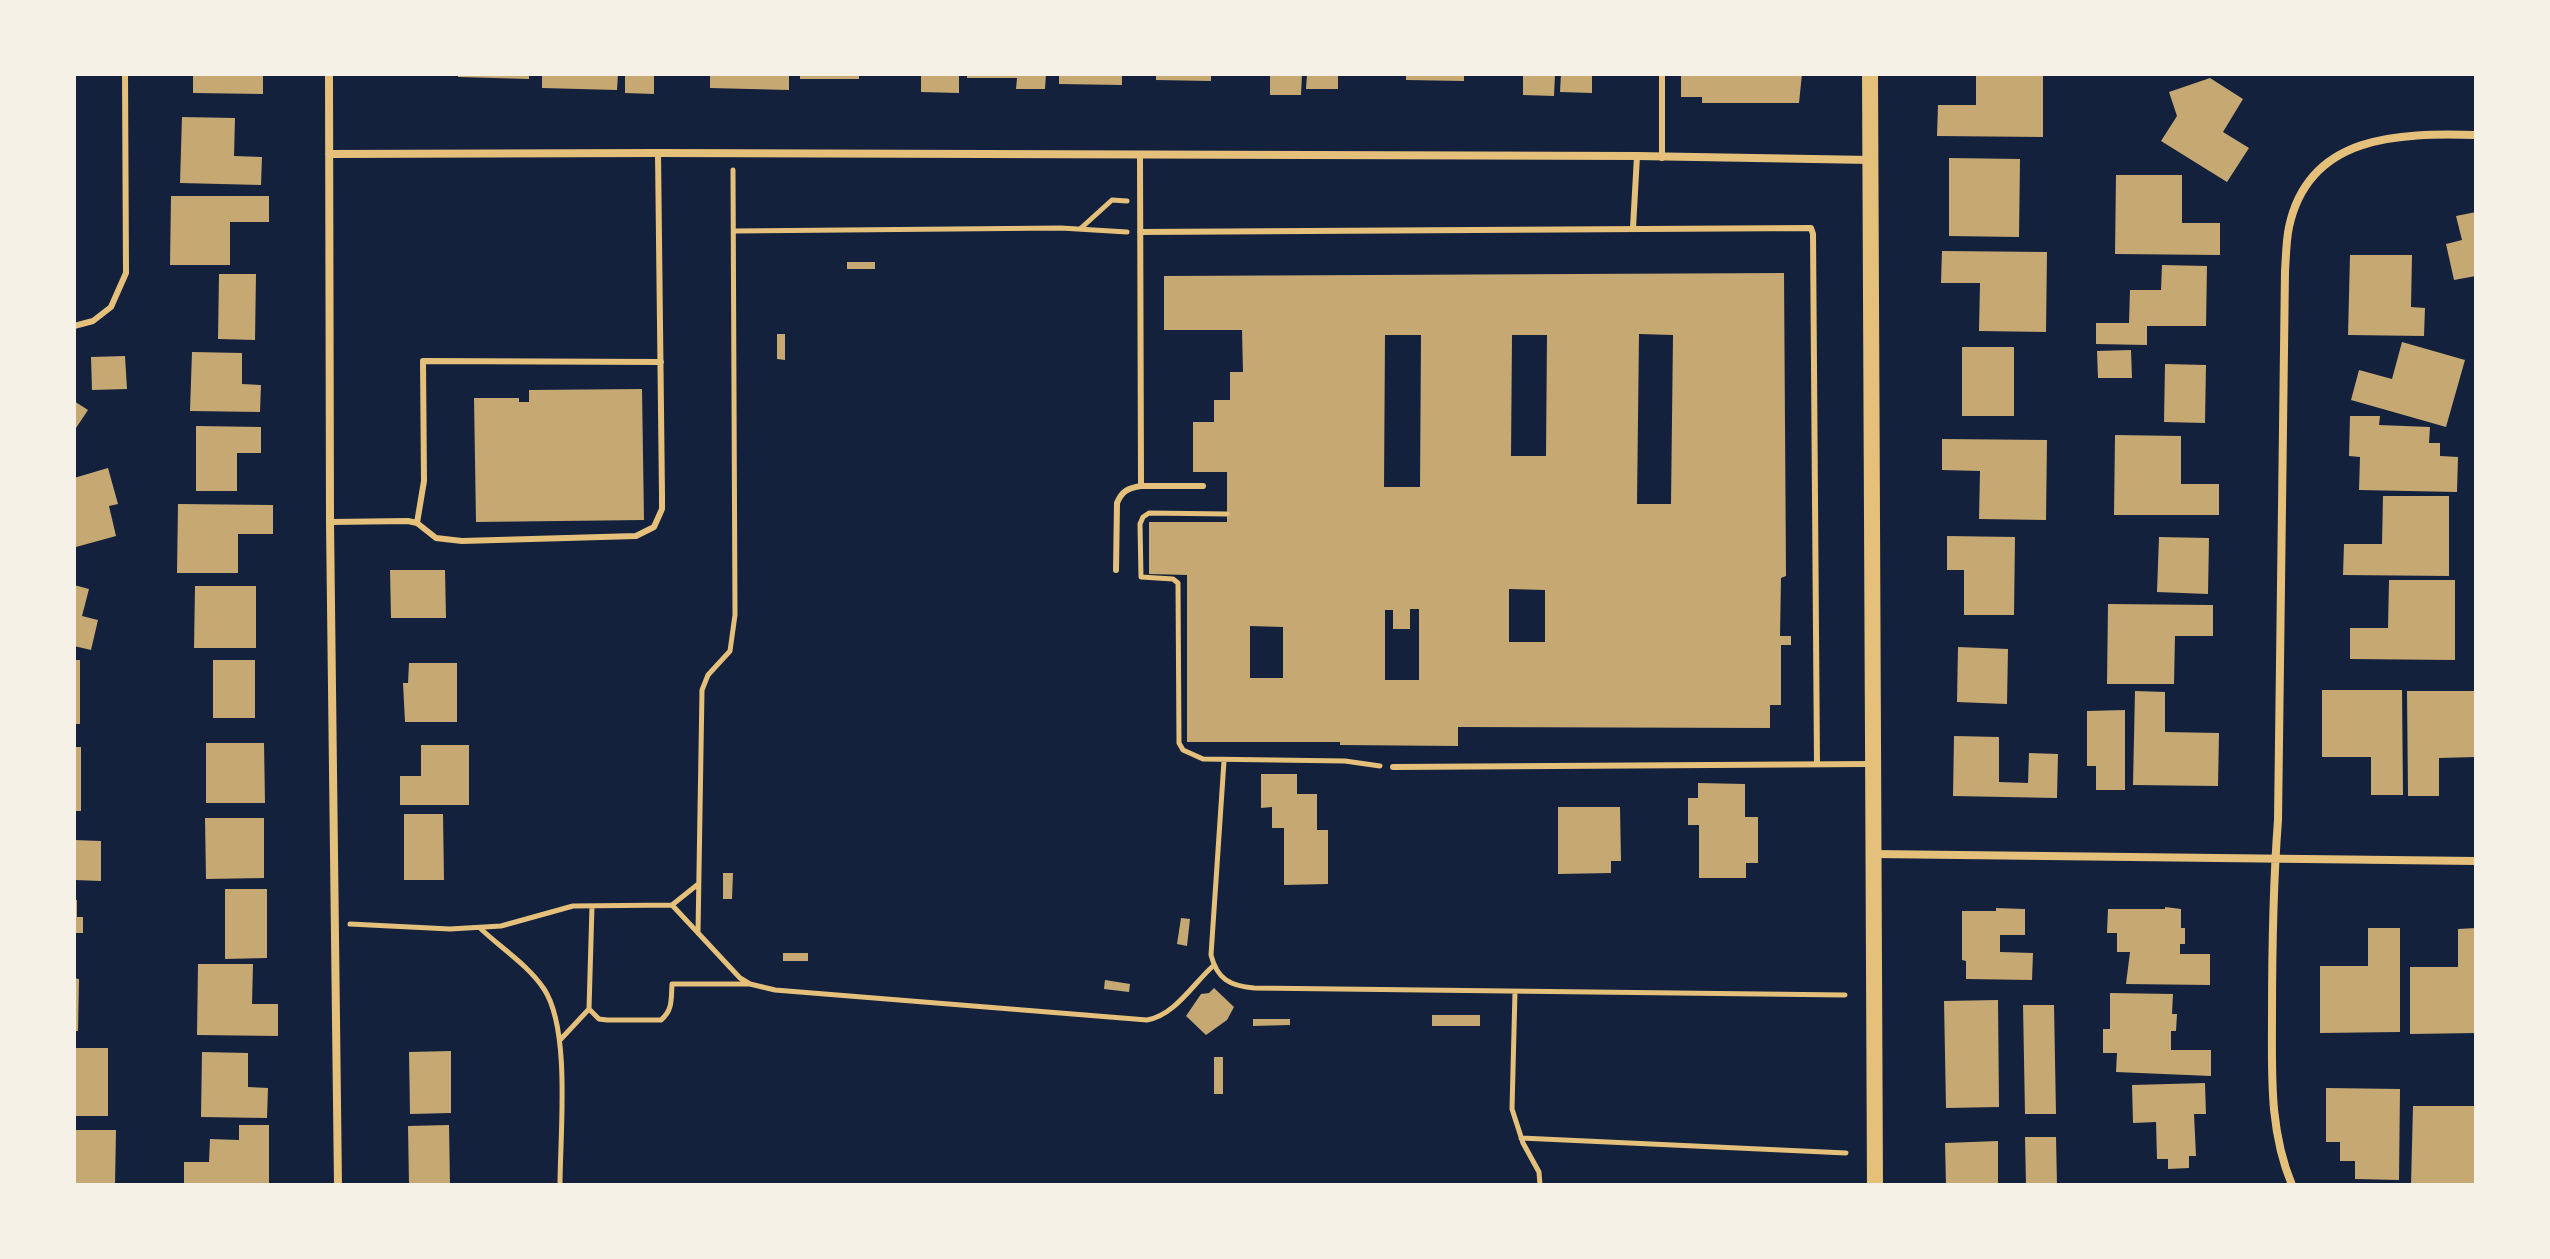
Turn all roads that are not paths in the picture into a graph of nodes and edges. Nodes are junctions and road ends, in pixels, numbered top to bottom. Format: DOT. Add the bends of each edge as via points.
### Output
graph roads {
  1 [pos="125,74"];
  2 [pos="329,74"];
  3 [pos="1662,74"];
  4 [pos="1870,74"];
  5 [pos="2476,135"];
  6 [pos="658,153"];
  7 [pos="329,154"];
  8 [pos="1140,156"];
  9 [pos="1637,156"];
  10 [pos="1662,158"];
  11 [pos="1871,160"];
  12 [pos="1633,228"];
  13 [pos="1140,232"];
  14 [pos="74,326"];
  15 [pos="661,362"];
  16 [pos="1141,486"];
  17 [pos="1203,486"];
  18 [pos="330,522"];
  19 [pos="417,523"];
  20 [pos="1116,570"];
  21 [pos="1817,764"];
  22 [pos="1874,764"];
  23 [pos="1393,767"];
  24 [pos="1873,854"];
  25 [pos="2276,857"];
  26 [pos="2476,861"];
  27 [pos="338,1185"];
  28 [pos="1875,1185"];
  29 [pos="2292,1185"];
  1 -- 14 [label="lane" via="126,273 111,307 93,321"];
  2 -- 7 [label="street"];
  3 -- 10 [label="lane"];
  4 -- 11 [label="main road"];
  5 -- 25 [label="street" via="2393,137 2342,152 2311,179 2289,228"];
  6 -- 7 [label="street"];
  6 -- 8 [label="street"];
  6 -- 15 [label="lane"];
  7 -- 18 [label="street"];
  8 -- 9 [label="street"];
  8 -- 13 [label="lane"];
  9 -- 10 [label="street"];
  9 -- 12 [label="lane"];
  10 -- 11 [label="street"];
  11 -- 22 [label="main road"];
  12 -- 13 [label="lane"];
  12 -- 21 [label="lane" via="1811,228"];
  13 -- 16 [label="lane"];
  15 -- 19 [label="lane" via="423,361 424,481"];
  15 -- 19 [label="lane" via="662,509 648,532 462,541 436,538"];
  16 -- 17 [label="lane"];
  16 -- 20 [label="lane" via="1121,493 1117,503"];
  18 -- 19 [label="lane"];
  18 -- 27 [label="street"];
  21 -- 22 [label="lane"];
  21 -- 23 [label="lane"];
  22 -- 24 [label="main road"];
  24 -- 25 [label="street"];
  24 -- 28 [label="main road"];
  25 -- 26 [label="street"];
  25 -- 29 [label="street" via="2272,1099 2279,1151"];
}
